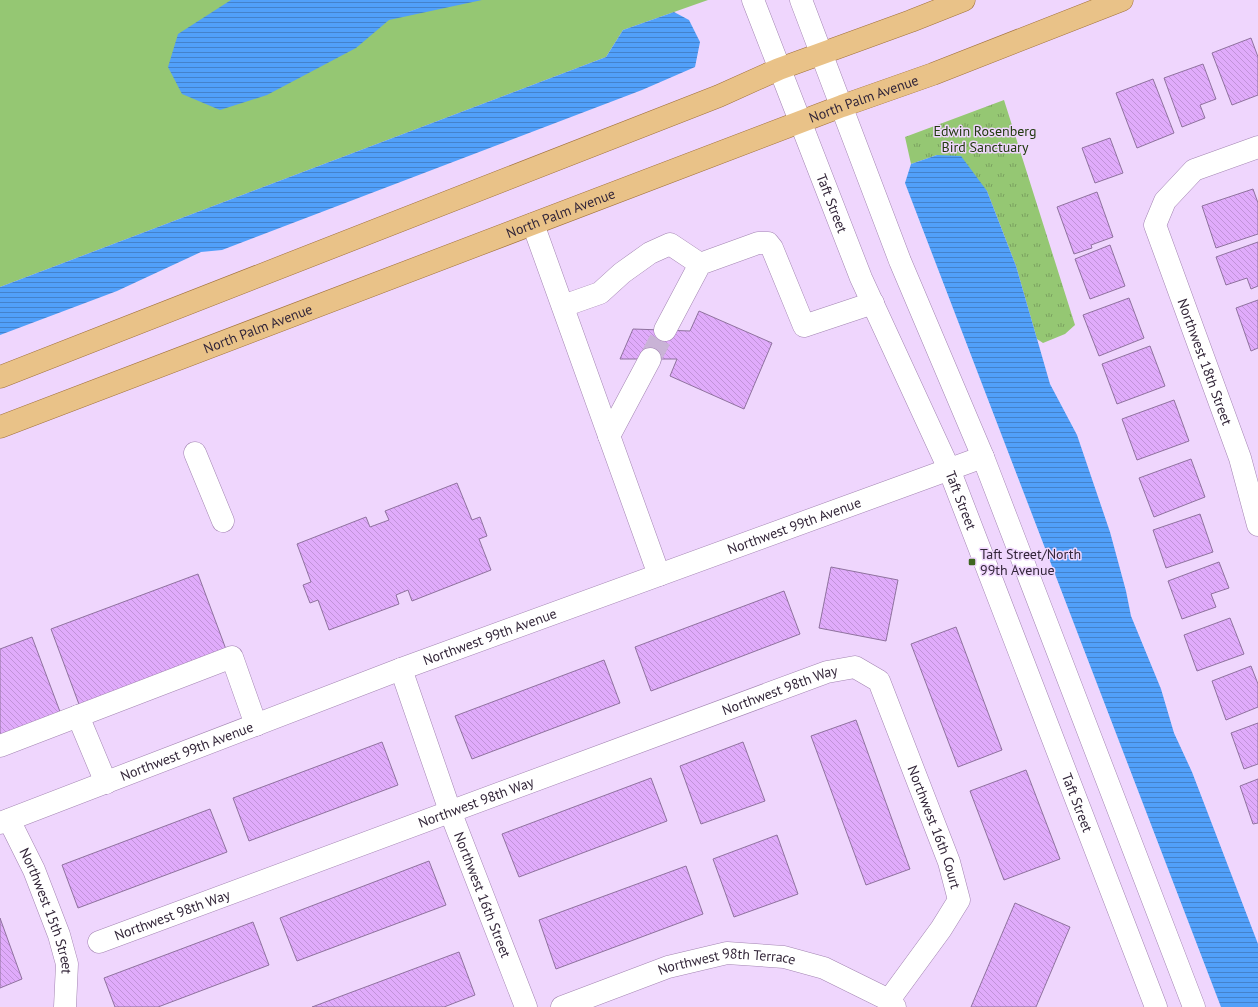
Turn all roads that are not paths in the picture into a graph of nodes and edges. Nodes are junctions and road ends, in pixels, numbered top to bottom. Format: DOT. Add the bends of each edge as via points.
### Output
graph roads {
  1 [pos="753,0"];
  2 [pos="802,0"];
  3 [pos="964,0"];
  4 [pos="1122,0"];
  5 [pos="823,53"];
  6 [pos="779,69"];
  7 [pos="842,106"];
  8 [pos="800,123"];
  9 [pos="1258,147"];
  10 [pos="533,224"];
  11 [pos="700,264"];
  12 [pos="873,303"];
  13 [pos="563,306"];
  14 [pos="665,330"];
  15 [pos="650,359"];
  16 [pos="0,377"];
  17 [pos="0,427"];
  18 [pos="609,436"];
  19 [pos="196,453"];
  20 [pos="983,457"];
  21 [pos="949,469"];
  22 [pos="223,521"];
  23 [pos="1258,525"];
  24 [pos="659,575"];
  25 [pos="855,667"];
  26 [pos="401,669"];
  27 [pos="78,716"];
  28 [pos="256,725"];
  29 [pos="0,746"];
  30 [pos="106,783"];
  31 [pos="450,812"];
  32 [pos="5,822"];
  33 [pos="99,942"];
  34 [pos="892,1003"];
  35 [pos="65,1007"];
  36 [pos="526,1007"];
  37 [pos="562,1007"];
  38 [pos="1156,1007"];
  39 [pos="1194,1007"];
  1 -- 6 [label="street, Taft Street"];
  2 -- 5 [label="street"];
  3 -- 5 [label="main road"];
  4 -- 7 [label="main road, North Palm Avenue" via="933,74"];
  5 -- 6 [label="main road"];
  5 -- 7 [label="street"];
  6 -- 8 [label="street, Taft Street"];
  6 -- 16 [label="main road" via="719,96"];
  7 -- 8 [label="main road, North Palm Avenue"];
  7 -- 20 [label="street" via="900,261"];
  8 -- 10 [label="main road, North Palm Avenue"];
  8 -- 12 [label="street, Taft Street"];
  9 -- 23 [label="street, Northwest 18th Street" via="1194,170 1165,201 1155,225 1240,458"];
  10 -- 13 [label="street"];
  10 -- 17 [label="main road, North Palm Avenue"];
  11 -- 12 [label="street" via="758,243 768,243 804,326"];
  11 -- 13 [label="street" via="670,244 650,252 600,293"];
  11 -- 14 [label="street"];
  12 -- 21 [label="street, Taft Street"];
  13 -- 18 [label="street"];
  15 -- 18 [label="street"];
  18 -- 24 [label="street"];
  19 -- 22 [label="street"];
  20 -- 21 [label="street, Northwest 99th Avenue"];
  20 -- 39 [label="street"];
  21 -- 24 [label="street, Northwest 99th Avenue"];
  21 -- 38 [label="street, Taft Street"];
  24 -- 26 [label="street, Northwest 99th Avenue"];
  25 -- 31 [label="street, Northwest 98th Way" via="827,672"];
  25 -- 34 [label="street, Northwest 16th Court" via="879,681 949,862 959,900"];
  26 -- 28 [label="street, Northwest 99th Avenue"];
  26 -- 31 [label="street, Northwest 16th Street"];
  27 -- 28 [label="street" via="232,657"];
  27 -- 29 [label="street"];
  27 -- 30 [label="street"];
  28 -- 30 [label="street, Northwest 99th Avenue"];
  30 -- 32 [label="street, Northwest 99th Avenue"];
  31 -- 33 [label="street, Northwest 98th Way"];
  31 -- 36 [label="street, Northwest 16th Street"];
  32 -- 35 [label="street, Northwest 15th Street" via="34,870 59,935 67,964"];
  34 -- 37 [label="street, Northwest 98th Terrace" via="824,968 784,957 728,953 668,967"];
}
